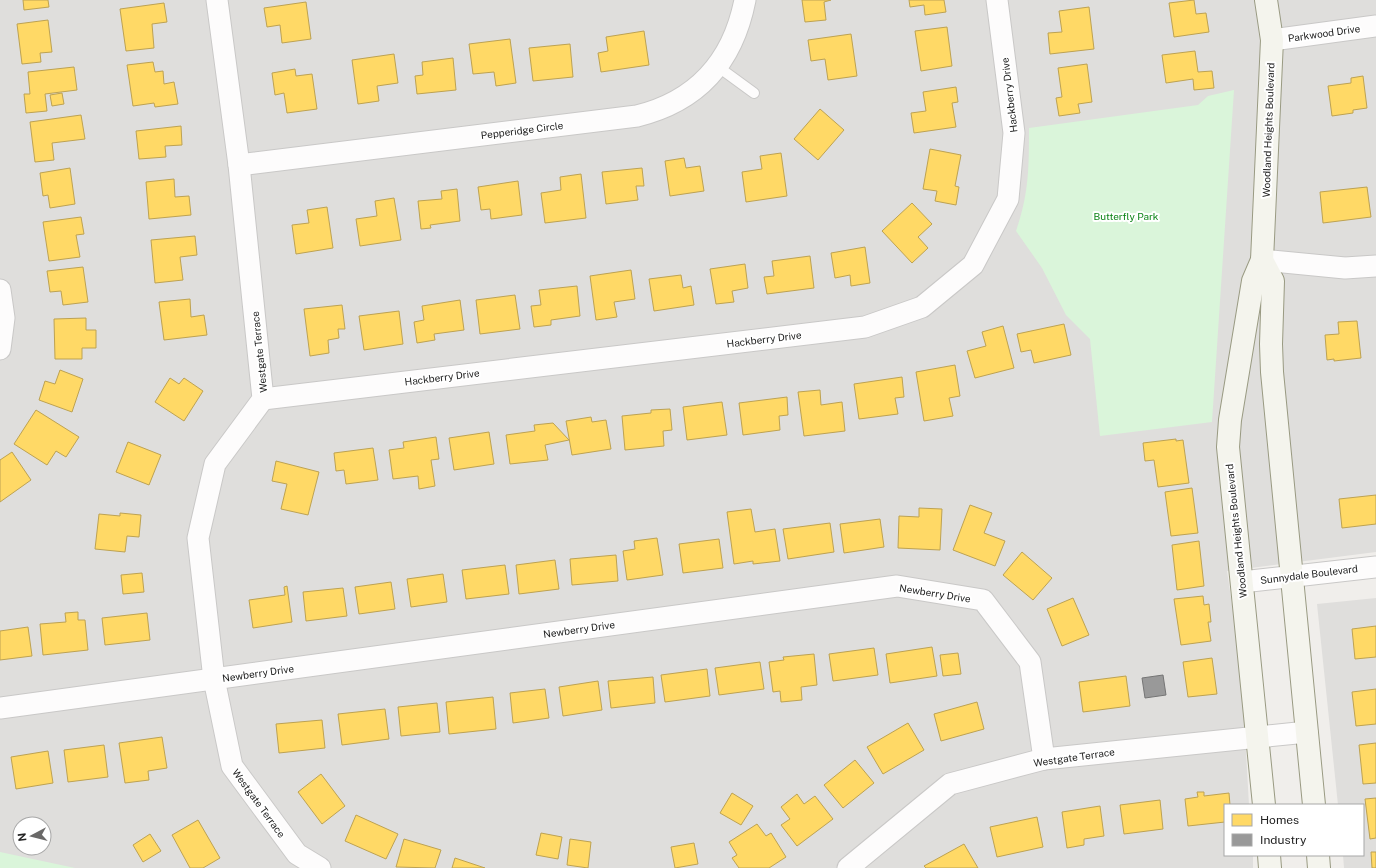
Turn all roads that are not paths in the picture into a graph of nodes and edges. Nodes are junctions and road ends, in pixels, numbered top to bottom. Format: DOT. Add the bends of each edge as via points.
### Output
graph roads {
  1 [pos="217,0"];
  2 [pos="745,0"];
  3 [pos="997,0"];
  4 [pos="1266,0"];
  5 [pos="1376,26"];
  6 [pos="1272,40"];
  7 [pos="718,66"];
  8 [pos="754,93"];
  9 [pos="240,165"];
  10 [pos="1262,260"];
  11 [pos="1376,266"];
  12 [pos="0,290"];
  13 [pos="0,349"];
  14 [pos="264,399"];
  15 [pos="1376,567"];
  16 [pos="1293,576"];
  17 [pos="1242,582"];
  18 [pos="214,679"];
  19 [pos="0,708"];
  20 [pos="1307,732"];
  21 [pos="1257,736"];
  22 [pos="1044,759"];
  23 [pos="1264,804"];
  24 [pos="1314,804"];
  25 [pos="1269,856"];
  26 [pos="1318,856"];
  27 [pos="320,868"];
  28 [pos="848,868"];
  29 [pos="1270,868"];
  30 [pos="1319,868"];
  1 -- 9 [label="street, Westgate Terrace"];
  2 -- 7 [label="street, Pepperidge Circle" via="736,34"];
  3 -- 14 [label="street, Hackberry Drive" via="1014,133 1008,199 974,265 922,307 865,326"];
  4 -- 6 [label="street, Woodland Heights Boulevard"];
  5 -- 6 [label="street, Parkwood Drive"];
  6 -- 10 [label="street, Woodland Heights Boulevard"];
  7 -- 8 [label="lane"];
  7 -- 9 [label="street, Pepperidge Circle" via="704,82 682,98 660,109 637,116"];
  9 -- 14 [label="street, Westgate Terrace"];
  10 -- 11 [label="street" via="1345,268"];
  10 -- 16 [label="street, Woodland Heights Boulevard" via="1272,281 1272,372"];
  10 -- 17 [label="street, Woodland Heights Boulevard" via="1253,281 1230,420 1228,447"];
  12 -- 13 [label="street" via="4,318"];
  14 -- 18 [label="street, Westgate Terrace" via="215,464 198,538"];
  15 -- 16 [label="street, Sunnydale Boulevard"];
  16 -- 17 [label="street, Sunnydale Boulevard"];
  16 -- 20 [label="street, Woodland Heights Boulevard"];
  17 -- 21 [label="street, Woodland Heights Boulevard"];
  18 -- 19 [label="street, Newberry Drive"];
  18 -- 22 [label="street, Newberry Drive" via="897,586 983,600 1030,662"];
  18 -- 27 [label="street, Westgate Terrace" via="232,766 297,854"];
  20 -- 21 [label="street, Westgate Terrace"];
  20 -- 24 [label="street, Woodland Heights Boulevard"];
  21 -- 22 [label="street, Westgate Terrace"];
  21 -- 23 [label="street, Woodland Heights Boulevard"];
  22 -- 28 [label="street, Westgate Terrace" via="950,784"];
  25 -- 29 [label="street"];
  26 -- 30 [label="street"];
}
